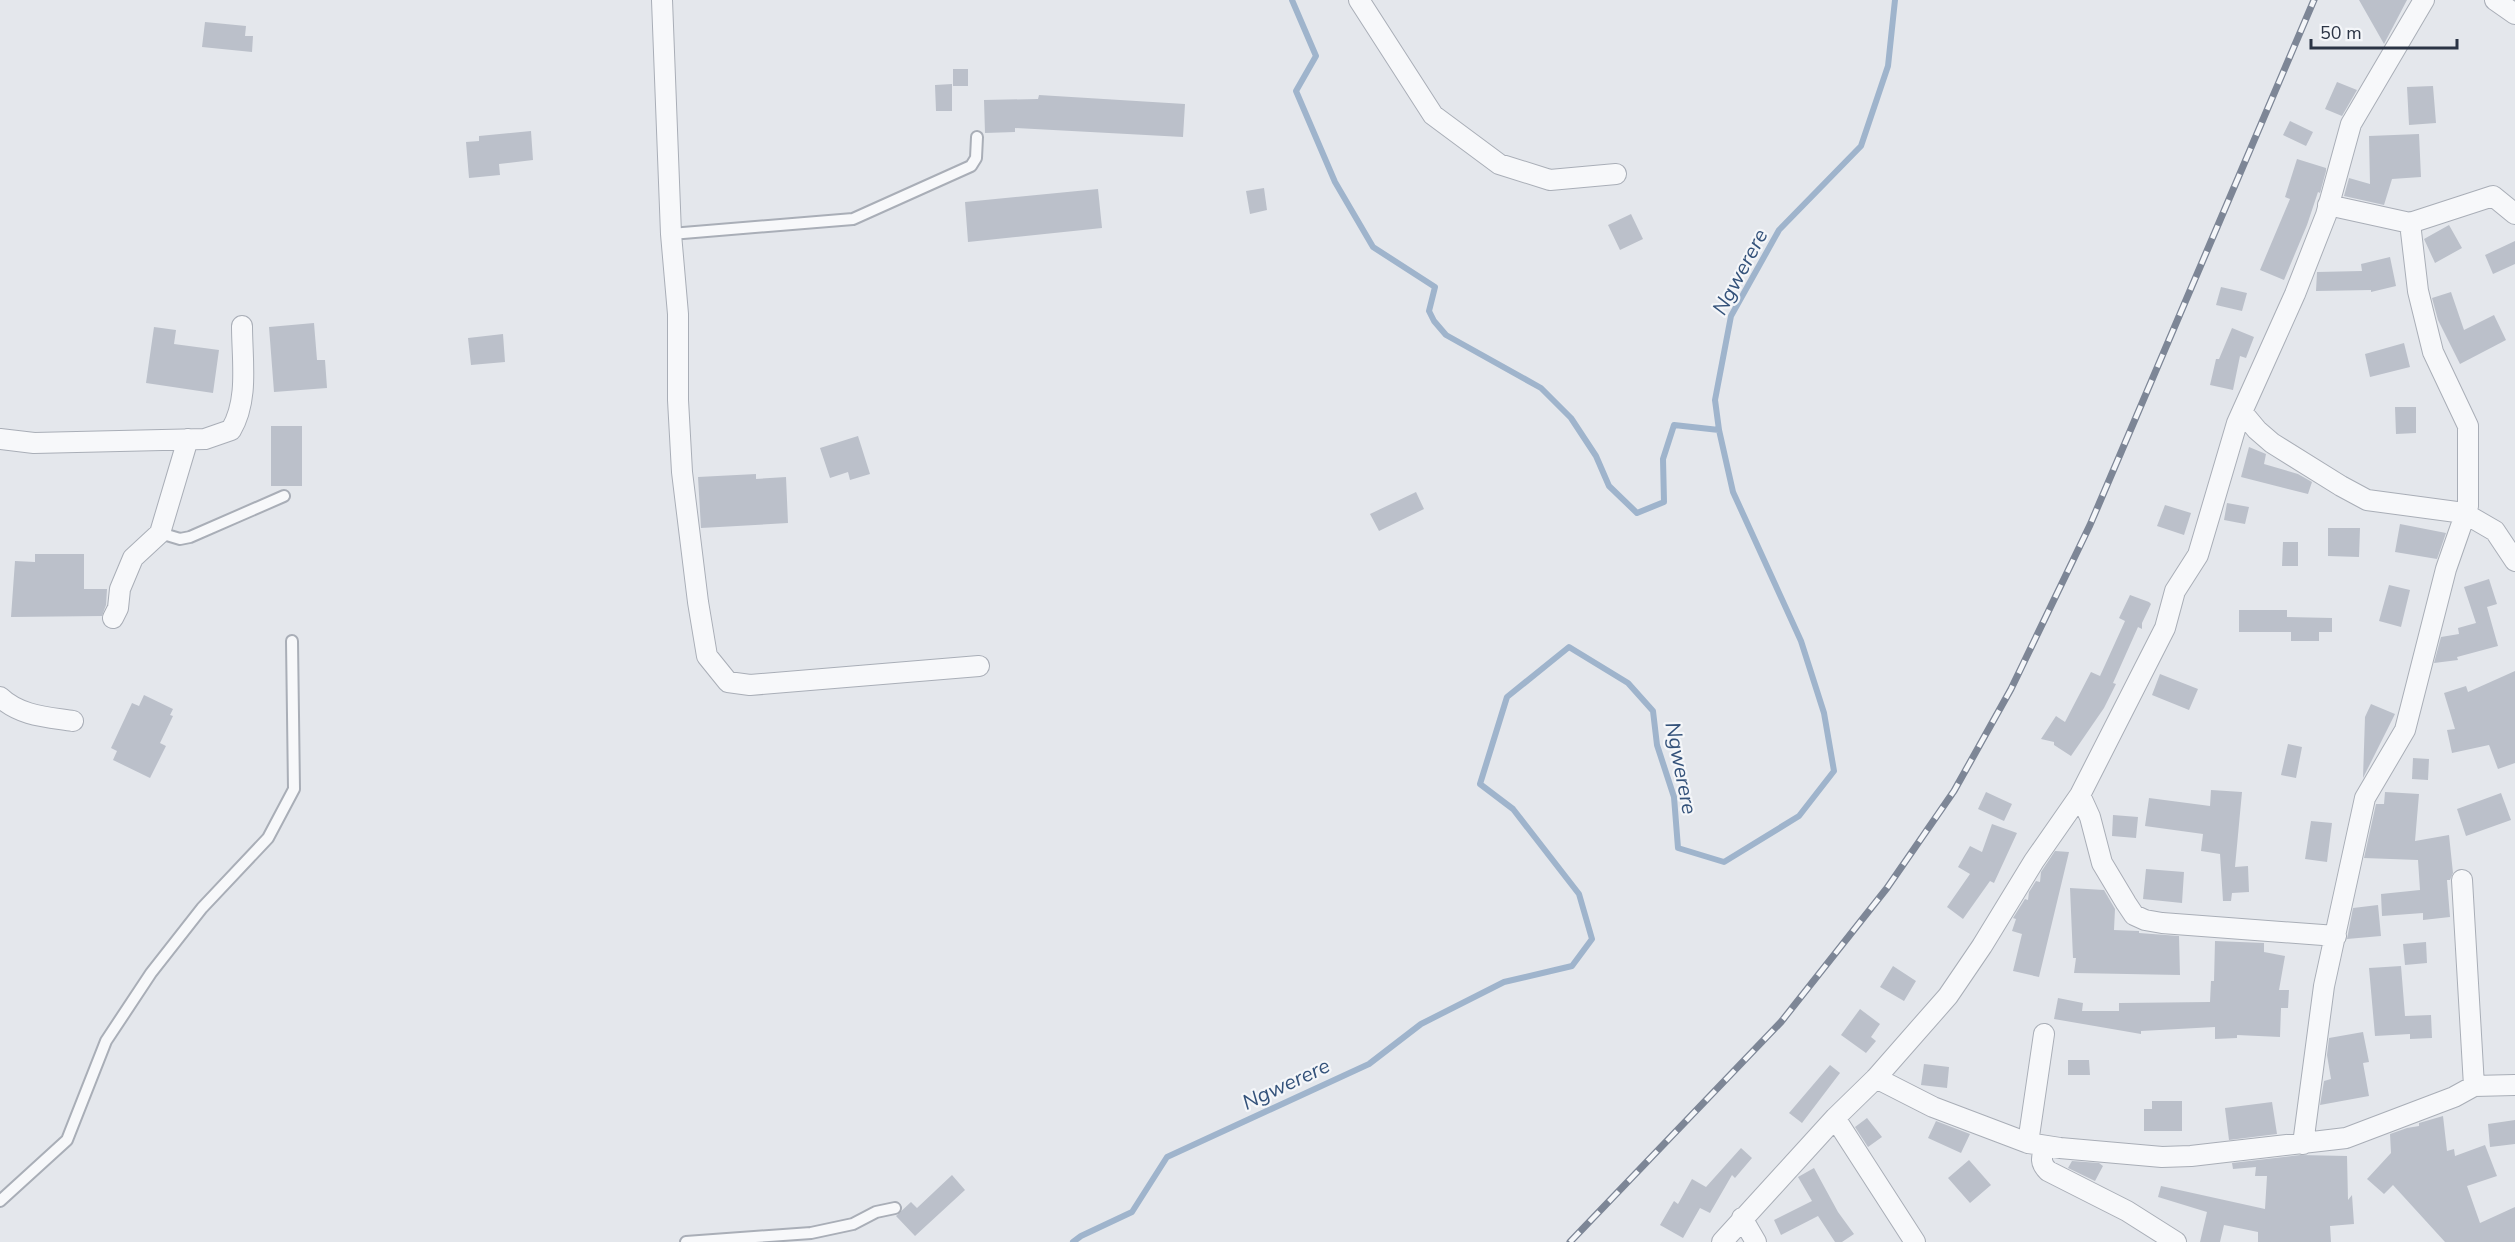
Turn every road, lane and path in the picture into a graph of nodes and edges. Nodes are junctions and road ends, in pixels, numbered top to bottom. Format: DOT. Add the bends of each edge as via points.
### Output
graph roads {
  1 [pos="662,0"];
  2 [pos="1359,0"];
  3 [pos="2424,0"];
  4 [pos="2495,0"];
  5 [pos="2515,14"];
  6 [pos="977,137"];
  7 [pos="1616,174"];
  8 [pos="2328,205"];
  9 [pos="2515,214"];
  10 [pos="2410,223"];
  11 [pos="671,234"];
  12 [pos="242,326"];
  13 [pos="2242,412"];
  14 [pos="0,439"];
  15 [pos="188,439"];
  16 [pos="284,496"];
  17 [pos="2464,513"];
  18 [pos="160,533"];
  19 [pos="2515,561"];
  20 [pos="113,618"];
  21 [pos="292,641"];
  22 [pos="979,666"];
  23 [pos="0,697"];
  24 [pos="73,721"];
  25 [pos="2080,795"];
  26 [pos="2462,880"];
  27 [pos="2336,936"];
  28 [pos="2044,1034"];
  29 [pos="1876,1078"];
  30 [pos="2515,1085"];
  31 [pos="2475,1086"];
  32 [pos="1835,1118"];
  33 [pos="2303,1144"];
  34 [pos="2036,1145"];
  35 [pos="0,1201"];
  36 [pos="895,1208"];
  37 [pos="1742,1218"];
  38 [pos="686,1242"];
  39 [pos="1722,1242"];
  40 [pos="1756,1242"];
  41 [pos="1915,1242"];
  42 [pos="2176,1242"];
  1 -- 11 [label="street"];
  2 -- 7 [label="street" via="1433,115 1500,164 1550,180"];
  3 -- 8 [label="street" via="2351,124"];
  4 -- 5 [label="street"];
  6 -- 11 [label="lane" via="976,158 971,166 853,219"];
  8 -- 10 [label="street"];
  8 -- 13 [label="street" via="2295,294"];
  9 -- 10 [label="street" via="2493,196"];
  10 -- 17 [label="street" via="2418,291 2433,352 2468,426 2468,506"];
  11 -- 22 [label="street" via="678,314 682,472 707,656 728,682 750,685"];
  12 -- 15 [label="street" via="243,398 236,423 224,434"];
  13 -- 17 [label="street" via="2272,443 2367,500"];
  13 -- 25 [label="street" via="2198,555 2175,591 2165,628"];
  14 -- 15 [label="street" via="34,443"];
  15 -- 18 [label="street"];
  16 -- 18 [label="lane" via="190,537 180,539"];
  17 -- 19 [label="street" via="2495,531"];
  17 -- 27 [label="street" via="2405,730 2365,798"];
  18 -- 20 [label="street" via="133,558"];
  21 -- 35 [label="lane" via="294,789 268,838 202,908 151,973 106,1041 67,1140"];
  23 -- 24 [label="street" via="33,715"];
  25 -- 27 [label="street" via="2102,863 2134,915 2162,923"];
  25 -- 29 [label="street" via="1947,996"];
  26 -- 31 [label="street"];
  27 -- 33 [label="street" via="2324,986"];
  28 -- 34 [label="street"];
  29 -- 32 [label="street"];
  29 -- 34 [label="street" via="1944,1111"];
  30 -- 31 [label="street"];
  31 -- 33 [label="street" via="2357,1134"];
  32 -- 37 [label="street"];
  32 -- 41 [label="street"];
  33 -- 34 [label="street" via="2162,1157"];
  34 -- 42 [label="street" via="2048,1171 2127,1211"];
  36 -- 38 [label="lane" via="876,1212 853,1224 811,1233"];
  37 -- 39 [label="street"];
  37 -- 40 [label="street"];
}
